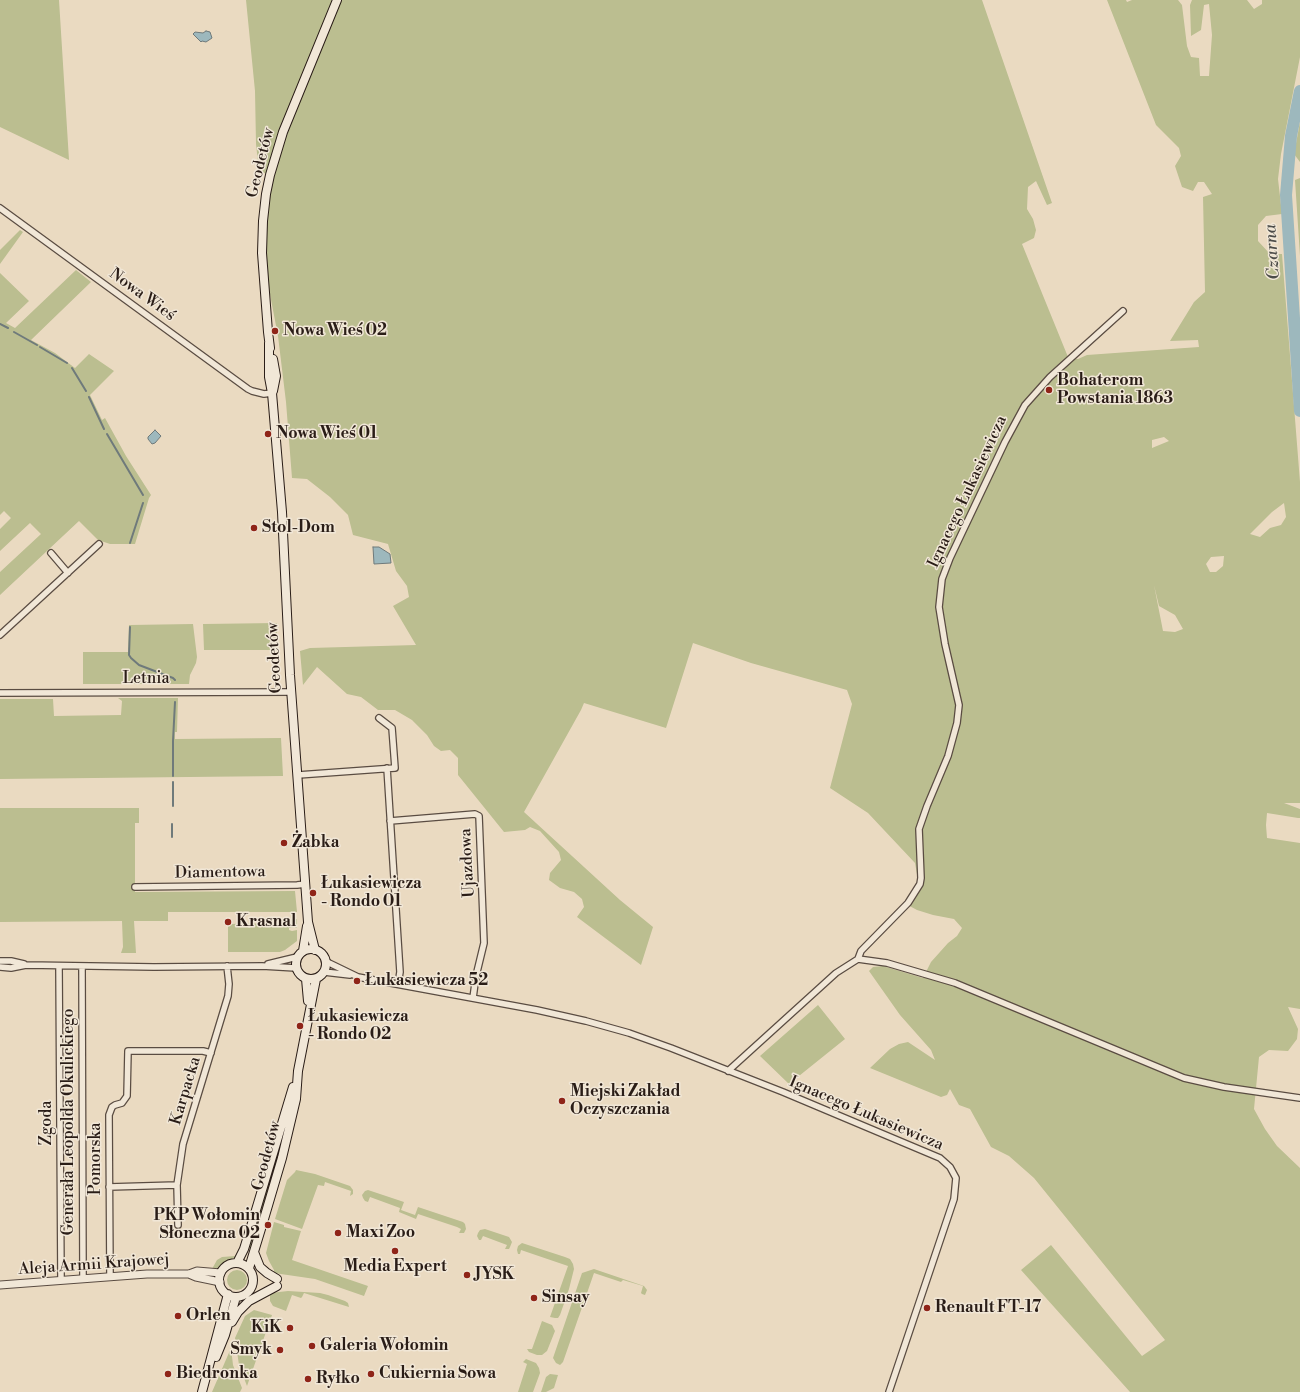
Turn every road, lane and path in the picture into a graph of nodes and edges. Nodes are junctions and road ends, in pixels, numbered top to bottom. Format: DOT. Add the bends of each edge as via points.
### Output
graph roads {
  1 [pos="336,0"];
  2 [pos="0,208"];
  3 [pos="1123,311"];
  4 [pos="272,393"];
  5 [pos="99,544"];
  6 [pos="51,553"];
  7 [pos="68,573"];
  8 [pos="0,635"];
  9 [pos="291,692"];
  10 [pos="0,693"];
  11 [pos="379,718"];
  12 [pos="387,768"];
  13 [pos="298,775"];
  14 [pos="390,821"];
  15 [pos="306,884"];
  16 [pos="136,887"];
  17 [pos="308,922"];
  18 [pos="315,950"];
  19 [pos="300,954"];
  20 [pos="858,959"];
  21 [pos="0,961"];
  22 [pos="325,961"];
  23 [pos="26,965"];
  24 [pos="59,966"];
  25 [pos="82,966"];
  26 [pos="227,966"];
  27 [pos="262,966"];
  28 [pos="0,967"];
  29 [pos="296,968"];
  30 [pos="324,972"];
  31 [pos="352,975"];
  32 [pos="306,979"];
  33 [pos="316,979"];
  34 [pos="398,984"];
  35 [pos="472,998"];
  36 [pos="309,1010"];
  37 [pos="211,1053"];
  38 [pos="728,1071"];
  39 [pos="298,1072"];
  40 [pos="1300,1098"];
  41 [pos="177,1185"];
  42 [pos="109,1187"];
  43 [pos="178,1225"];
  44 [pos="254,1252"];
  45 [pos="237,1263"];
  46 [pos="248,1268"];
  47 [pos="221,1273"];
  48 [pos="189,1274"];
  49 [pos="110,1277"];
  50 [pos="83,1279"];
  51 [pos="61,1280"];
  52 [pos="220,1282"];
  53 [pos="0,1285"];
  54 [pos="228,1294"];
  55 [pos="236,1297"];
  56 [pos="225,1335"];
  57 [pos="206,1378"];
  58 [pos="202,1392"];
  59 [pos="889,1392"];
  1 -- 4 [label="main road, Geodetów" via="282,132 269,179 263,221 262,253"];
  2 -- 4 [label="street, Nowa Wieś" via="248,389 264,394"];
  3 -- 20 [label="street, Ignacego Łukasiewicza" via="1050,377 1025,405 950,558 942,579 939,607 959,705 957,723 948,756 919,828 920,884 908,903 861,951"];
  4 -- 9 [label="main road, Geodetów" via="285,550"];
  5 -- 7 [label="street"];
  6 -- 7 [label="street"];
  7 -- 8 [label="street"];
  9 -- 10 [label="street, Letnia"];
  9 -- 13 [label="main road, Geodetów"];
  11 -- 12 [label="street" via="392,728 395,768"];
  12 -- 13 [label="street"];
  12 -- 14 [label="street"];
  13 -- 15 [label="main road, Geodetów"];
  14 -- 34 [label="street" via="400,972"];
  14 -- 35 [label="street, Ujazdowa" via="475,814 479,816 484,943"];
  15 -- 16 [label="street, Diamentowa"];
  15 -- 17 [label="main road, Geodetów"];
  17 -- 18 [label="main road, Geodetów"];
  17 -- 19 [label="main road, Geodetów"];
  18 -- 19 [label="main road" via="308,949"];
  18 -- 22 [label="main road" via="322,954"];
  19 -- 27 [label="street"];
  19 -- 29 [label="main road" via="295,964"];
  20 -- 38 [label="street, Ignacego Łukasiewicza" via="836,973"];
  20 -- 40 [label="street" via="887,963 955,983 1184,1078 1224,1087"];
  21 -- 23 [label="street"];
  22 -- 30 [label="main road"];
  22 -- 31 [label="street, Ignacego Łukasiewicza"];
  23 -- 24 [label="street"];
  23 -- 28 [label="street"];
  24 -- 25 [label="street"];
  24 -- 51 [label="street, Zgoda"];
  25 -- 26 [label="street"];
  25 -- 50 [label="street, Generała Leopolda Okulickiego"];
  26 -- 27 [label="street"];
  26 -- 37 [label="street, Karpacka" via="228,996"];
  27 -- 29 [label="street"];
  29 -- 32 [label="main road"];
  30 -- 31 [label="street, Ignacego Łukasiewicza"];
  30 -- 33 [label="main road"];
  31 -- 34 [label="street, Ignacego Łukasiewicza"];
  32 -- 33 [label="main road"];
  32 -- 36 [label="main road, Geodetów"];
  33 -- 36 [label="main road, Geodetów"];
  34 -- 35 [label="street, Ignacego Łukasiewicza"];
  35 -- 38 [label="street, Ignacego Łukasiewicza" via="613,1028"];
  36 -- 39 [label="main road, Geodetów"];
  37 -- 41 [label="street, Karpacka" via="183,1144"];
  37 -- 42 [label="street, Pomorska" via="128,1051 127,1096 122,1103 112,1107 109,1115"];
  38 -- 59 [label="street, Ignacego Łukasiewicza" via="940,1158 950,1167 956,1178 954,1199"];
  39 -- 44 [label="main road, Geodetów" via="296,1099"];
  39 -- 45 [label="main road, Geodetów" via="244,1249"];
  41 -- 42 [label="street"];
  41 -- 43 [label="street, Karpacka"];
  42 -- 49 [label="street, Pomorska"];
  44 -- 46 [label="main road, Geodetów"];
  44 -- 56 [label="main road" via="260,1267 277,1282 249,1301 238,1312"];
  45 -- 46 [label="main road"];
  45 -- 47 [label="main road" via="226,1266"];
  46 -- 55 [label="main road" via="253,1277 252,1286 244,1295"];
  47 -- 48 [label="street, Aleja Armii Krajowej"];
  47 -- 52 [label="main road"];
  48 -- 49 [label="street, Aleja Armii Krajowej"];
  48 -- 52 [label="street, Aleja Armii Krajowej"];
  49 -- 50 [label="street, Aleja Armii Krajowej"];
  50 -- 51 [label="street, Aleja Armii Krajowej"];
  51 -- 53 [label="street, Aleja Armii Krajowej"];
  52 -- 54 [label="main road"];
  54 -- 55 [label="main road"];
  54 -- 57 [label="main road"];
  55 -- 56 [label="main road"];
  56 -- 57 [label="main road"];
  57 -- 58 [label="main road"];
}
